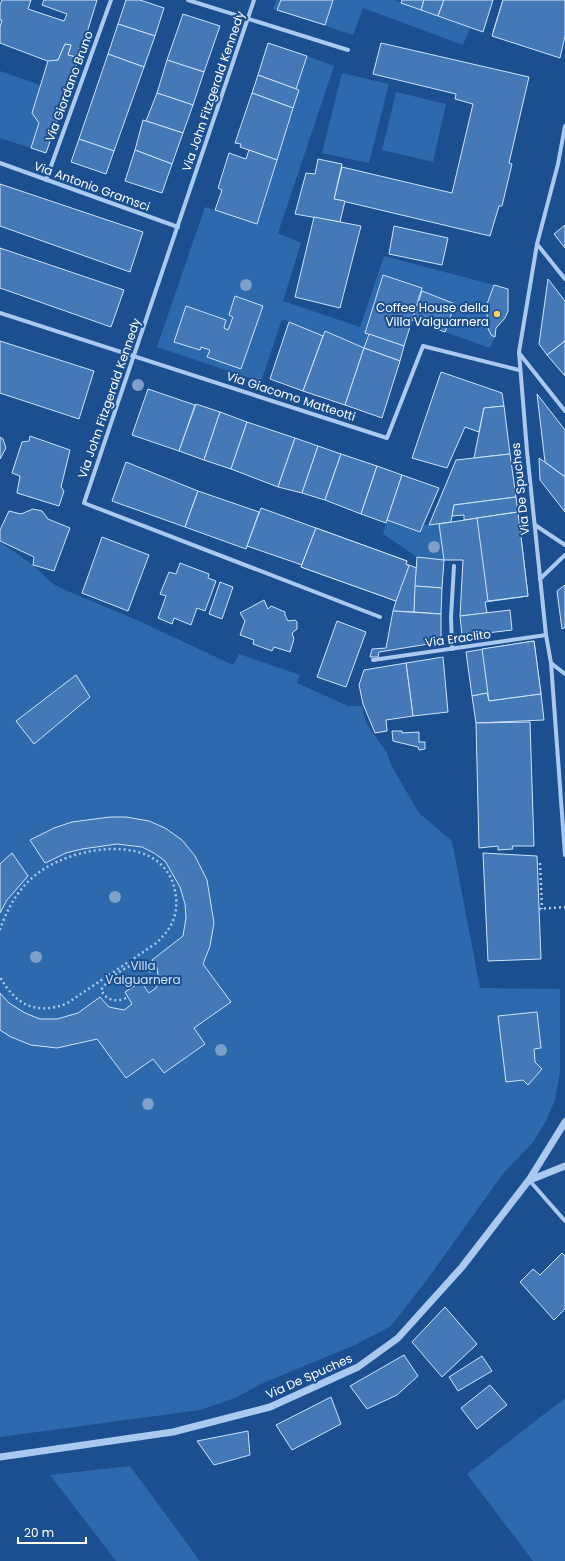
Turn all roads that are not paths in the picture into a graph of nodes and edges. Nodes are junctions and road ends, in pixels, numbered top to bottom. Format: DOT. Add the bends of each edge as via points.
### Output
graph roads {
  1 [pos="111,0"];
  2 [pos="188,0"];
  3 [pos="254,0"];
  4 [pos="248,19"];
  5 [pos="348,50"];
  6 [pos="565,126"];
  7 [pos="0,163"];
  8 [pos="46,180"];
  9 [pos="178,227"];
  10 [pos="537,244"];
  11 [pos="565,279"];
  12 [pos="0,313"];
  13 [pos="519,352"];
  14 [pos="134,356"];
  15 [pos="519,370"];
  16 [pos="565,411"];
  17 [pos="535,525"];
  18 [pos="565,545"];
  19 [pos="565,555"];
  20 [pos="454,566"];
  21 [pos="540,579"];
  22 [pos="380,617"];
  23 [pos="546,635"];
  24 [pos="452,648"];
  25 [pos="373,660"];
  26 [pos="551,663"];
  27 [pos="565,674"];
  28 [pos="565,855"];
  29 [pos="565,1122"];
  30 [pos="565,1166"];
  31 [pos="529,1180"];
  32 [pos="565,1221"];
  33 [pos="0,1457"];
  1 -- 8 [label="street, Via Giordano Bruno"];
  2 -- 4 [label="street"];
  3 -- 4 [label="street, Via John Fitzgerald Kennedy"];
  4 -- 5 [label="street"];
  4 -- 9 [label="street, Via John Fitzgerald Kennedy"];
  6 -- 10 [label="street, Via De Spuches"];
  7 -- 8 [label="street, Via Antonio Gramsci"];
  8 -- 9 [label="street, Via Antonio Gramsci"];
  9 -- 14 [label="street, Via John Fitzgerald Kennedy"];
  10 -- 11 [label="street"];
  10 -- 13 [label="street, Via De Spuches"];
  12 -- 14 [label="street, Via Giacomo Matteotti"];
  13 -- 15 [label="street, Via De Spuches"];
  13 -- 16 [label="street"];
  14 -- 15 [label="street, Via Giacomo Matteotti" via="388,438 423,346"];
  14 -- 22 [label="street, Via John Fitzgerald Kennedy" via="84,503"];
  15 -- 17 [label="street, Via De Spuches"];
  17 -- 18 [label="street"];
  17 -- 21 [label="street, Via De Spuches"];
  19 -- 21 [label="street"];
  20 -- 24 [label="street"];
  21 -- 23 [label="street, Via De Spuches"];
  23 -- 24 [label="street, Via Eraclito"];
  23 -- 26 [label="street, Via De Spuches"];
  24 -- 25 [label="street, Via Eraclito"];
  26 -- 27 [label="street"];
  26 -- 28 [label="street, Via De Spuches"];
  29 -- 31 [label="street, Via De Spuches"];
  30 -- 31 [label="street"];
  31 -- 32 [label="street"];
  31 -- 33 [label="street, Via De Spuches" via="462,1267 398,1338 358,1367 270,1407 173,1432"];
}
